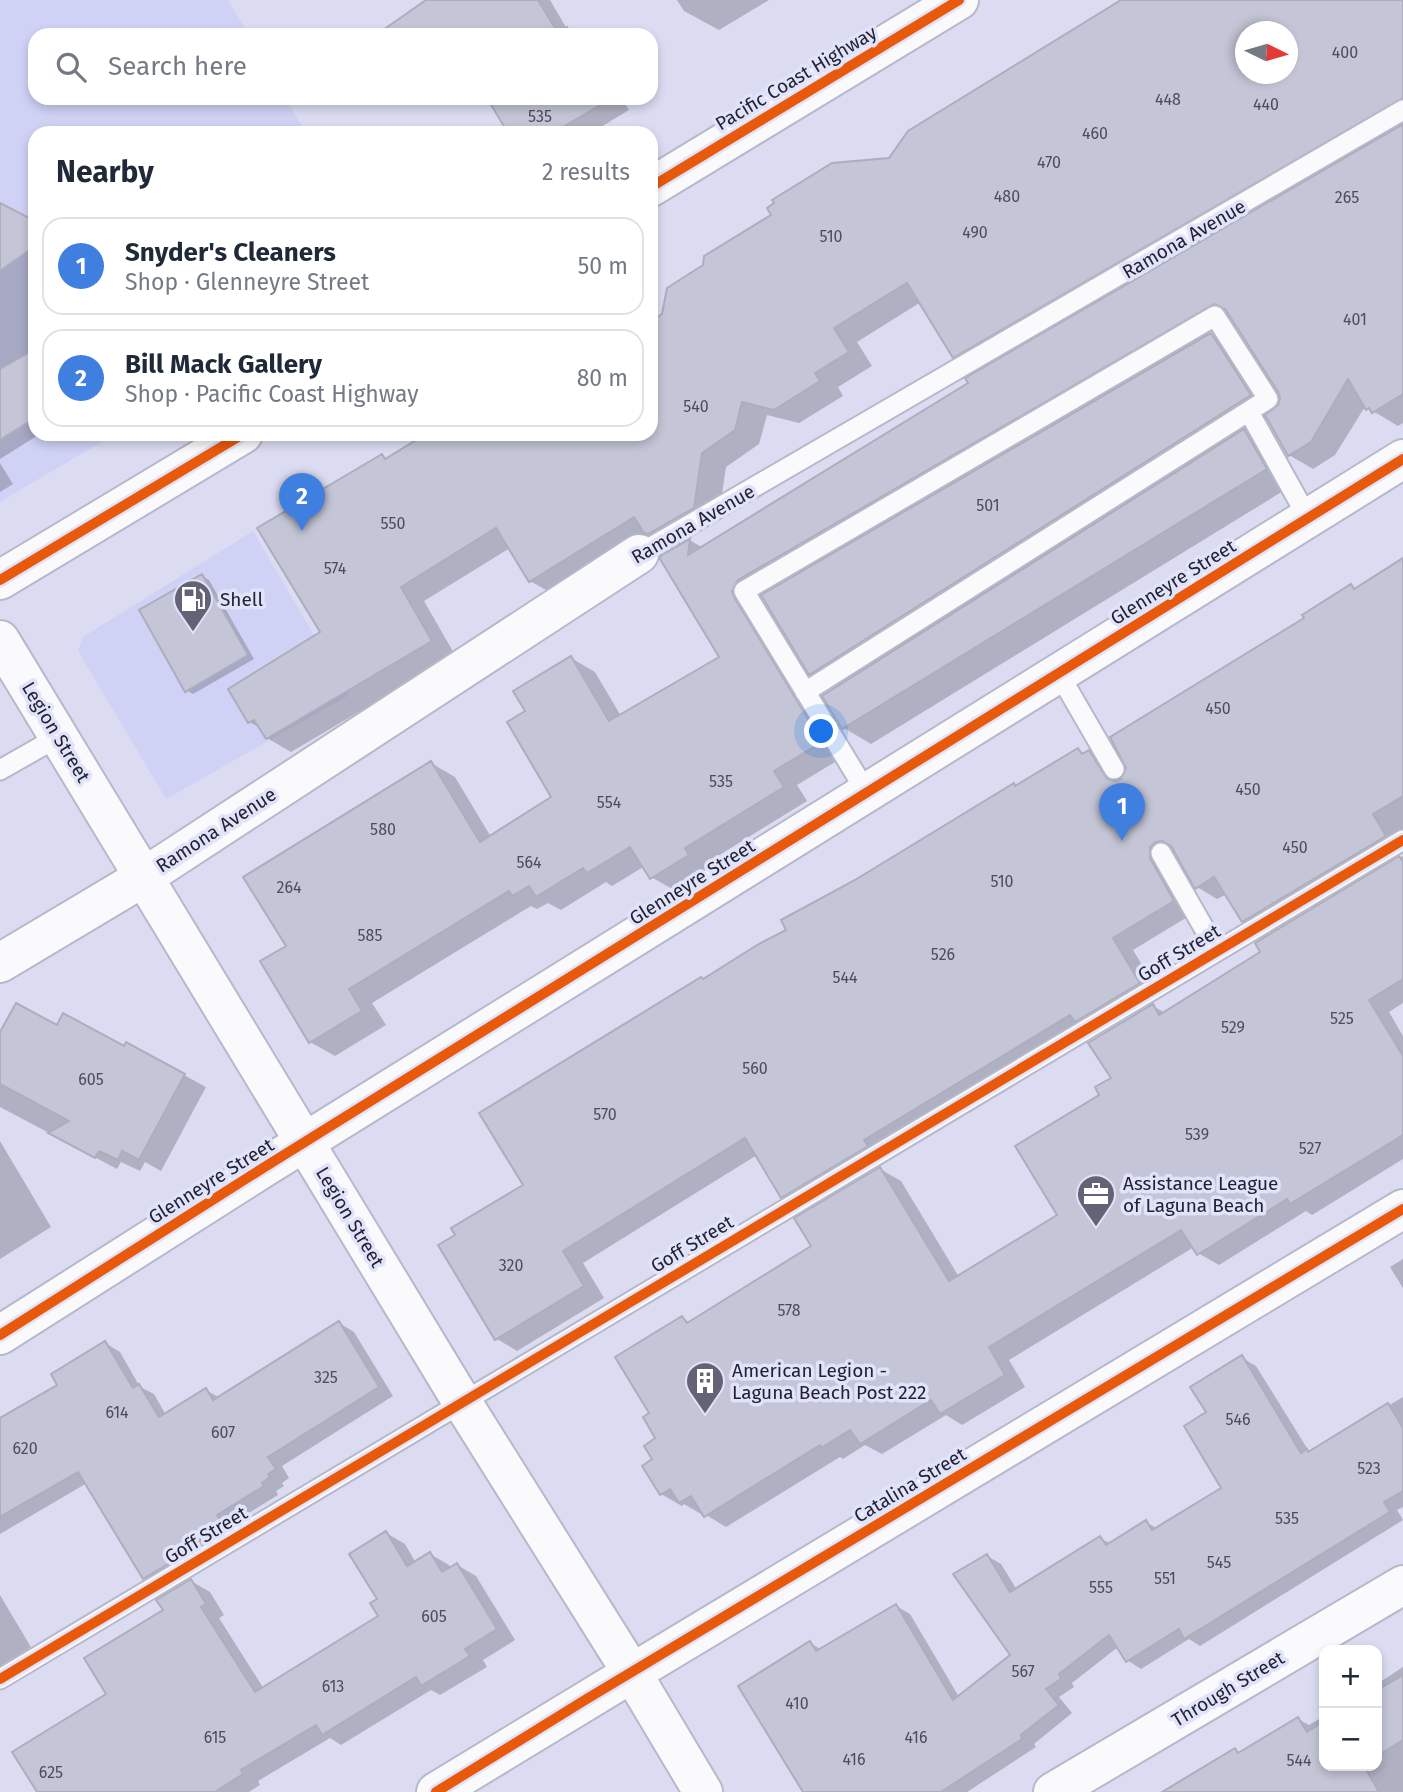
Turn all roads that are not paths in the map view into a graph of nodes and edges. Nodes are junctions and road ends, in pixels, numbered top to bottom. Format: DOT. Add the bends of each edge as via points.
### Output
graph roads {
  1 [pos="959,0"];
  2 [pos="1403,110"];
  3 [pos="658,183"];
  4 [pos="1249,412"];
  5 [pos="231,441"];
  6 [pos="1403,459"];
  7 [pos="1308,518"];
  8 [pos="639,554"];
  9 [pos="0,580"];
  10 [pos="0,640"];
  11 [pos="1059,674"];
  12 [pos="805,692"];
  13 [pos="58,737"];
  14 [pos="1114,769"];
  15 [pos="0,770"];
  16 [pos="867,793"];
  17 [pos="1403,840"];
  18 [pos="1161,853"];
  19 [pos="144,877"];
  20 [pos="1217,951"];
  21 [pos="0,963"];
  22 [pos="305,1143"];
  23 [pos="1403,1209"];
  24 [pos="0,1335"];
  25 [pos="462,1402"];
  26 [pos="1403,1585"];
  27 [pos="632,1673"];
  28 [pos="0,1679"];
  29 [pos="436,1792"];
  30 [pos="703,1792"];
  31 [pos="1053,1792"];
  1 -- 3 [label="main road, Pacific Coast Highway"];
  2 -- 8 [label="lane, Ramona Avenue"];
  4 -- 7 [label="lane"];
  4 -- 12 [label="lane"];
  4 -- 12 [label="lane" via="1268,399 1215,316 744,591"];
  5 -- 9 [label="main road"];
  6 -- 7 [label="main road, Glenneyre Street"];
  7 -- 11 [label="main road, Glenneyre Street"];
  8 -- 19 [label="main road, Ramona Avenue"];
  10 -- 13 [label="main road, Legion Street"];
  11 -- 14 [label="lane"];
  11 -- 16 [label="main road, Glenneyre Street"];
  12 -- 16 [label="lane"];
  13 -- 15 [label="lane"];
  13 -- 19 [label="main road, Legion Street"];
  16 -- 22 [label="main road, Glenneyre Street"];
  17 -- 20 [label="lane, Goff Street"];
  18 -- 20 [label="lane"];
  19 -- 21 [label="main road, Ramona Avenue"];
  19 -- 22 [label="main road, Legion Street"];
  20 -- 25 [label="lane, Goff Street"];
  22 -- 24 [label="main road, Glenneyre Street"];
  22 -- 25 [label="main road, Legion Street"];
  23 -- 27 [label="main road, Catalina Street"];
  25 -- 27 [label="main road, Legion Street"];
  25 -- 28 [label="lane, Goff Street"];
  26 -- 31 [label="main road, Through Street"];
  27 -- 29 [label="main road, Catalina Street"];
  27 -- 30 [label="main road, Legion Street"];
}
